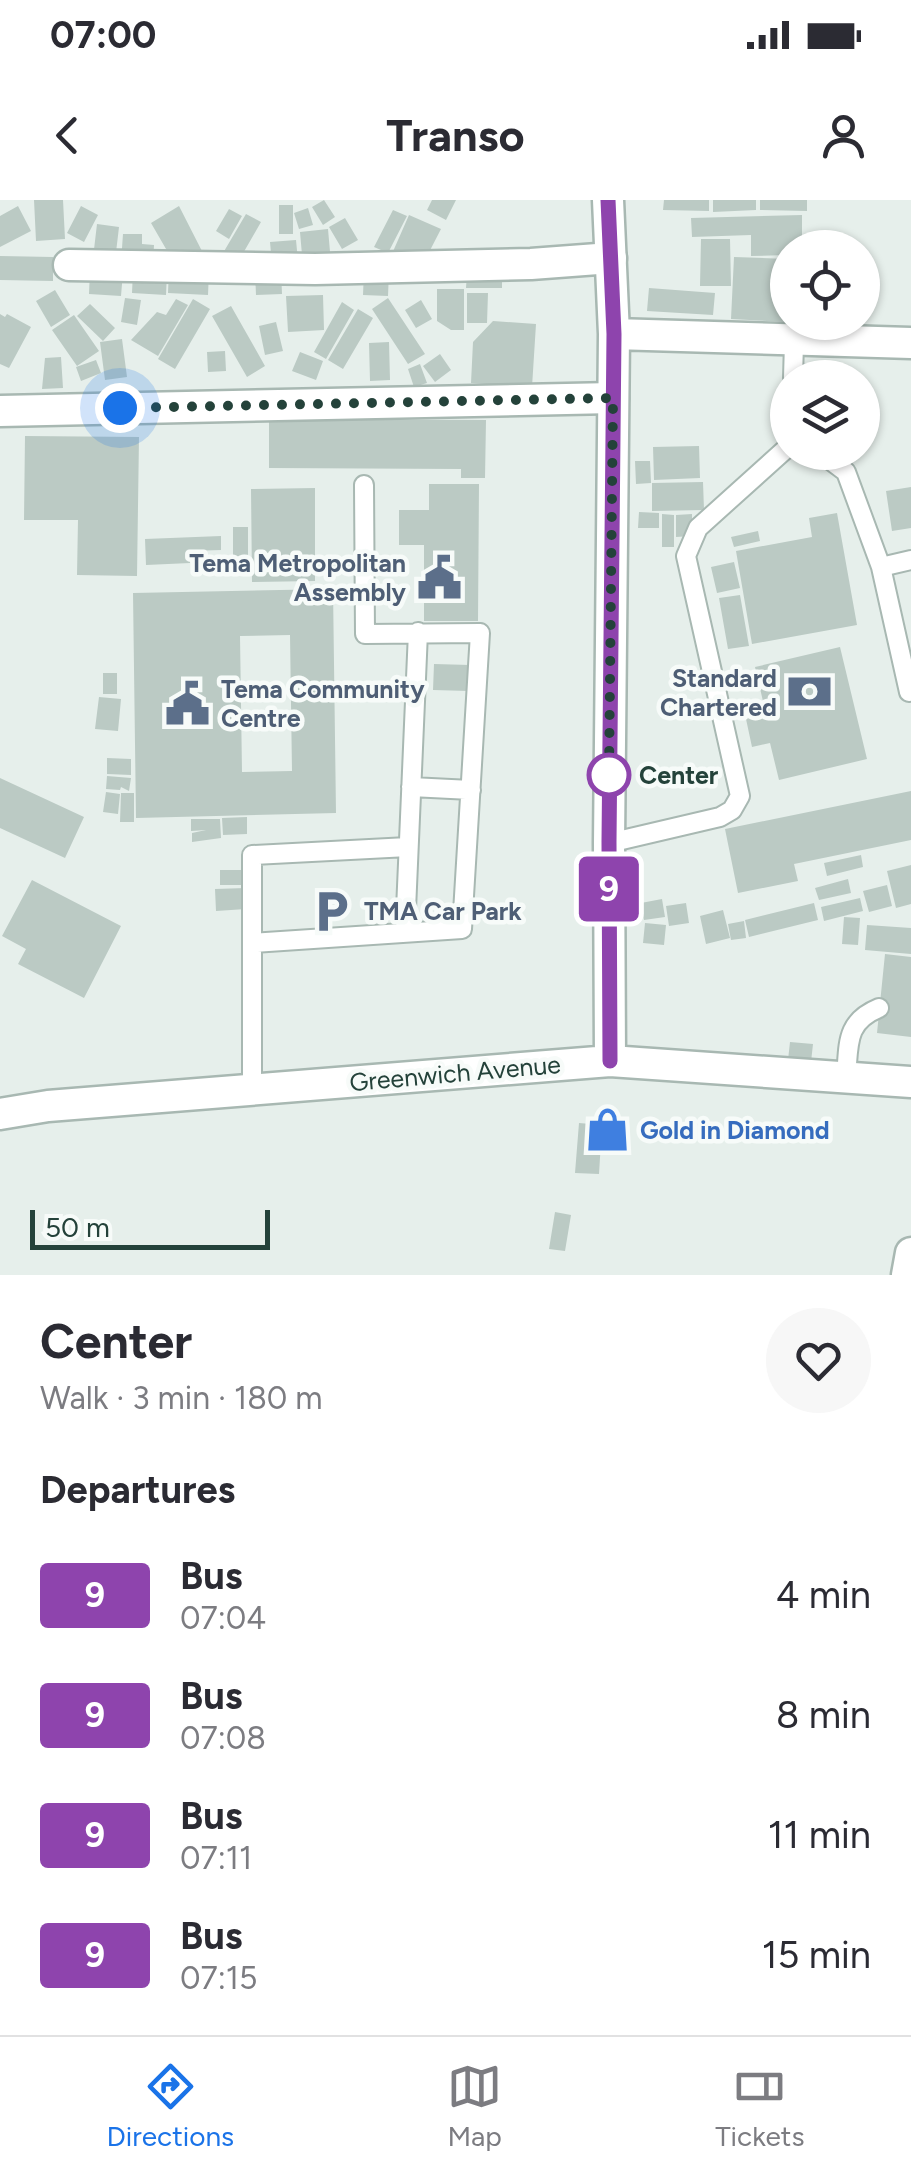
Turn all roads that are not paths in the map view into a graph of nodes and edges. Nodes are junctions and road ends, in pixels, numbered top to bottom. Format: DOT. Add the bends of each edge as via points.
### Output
graph roads {
  1 [pos="608,200"];
  2 [pos="611,258"];
  3 [pos="69,265"];
  4 [pos="614,334"];
  5 [pos="794,342"];
  6 [pos="911,343"];
  7 [pos="794,360"];
  8 [pos="613,398"];
  9 [pos="0,411"];
  10 [pos="770,463"];
  11 [pos="842,470"];
  12 [pos="364,485"];
  13 [pos="911,560"];
  14 [pos="880,566"];
  15 [pos="418,632"];
  16 [pos="909,692"];
  17 [pos="411,788"];
  18 [pos="470,790"];
  19 [pos="609,842"];
  20 [pos="408,847"];
  21 [pos="405,932"];
  22 [pos="252,943"];
  23 [pos="879,1008"];
  24 [pos="610,1061"];
  25 [pos="846,1077"];
  26 [pos="911,1082"];
  27 [pos="252,1090"];
  28 [pos="0,1114"];
  29 [pos="911,1253"];
  30 [pos="907,1275"];
  1 -- 2 [label="street"];
  2 -- 3 [label="street" via="315,268"];
  2 -- 4 [label="street"];
  4 -- 5 [label="street"];
  4 -- 8 [label="street"];
  5 -- 6 [label="street"];
  5 -- 7 [label="lane"];
  8 -- 9 [label="street"];
  8 -- 19 [label="street"];
  10 -- 19 [label="lane" via="698,528 686,556 740,796 720,817"];
  11 -- 14 [label="lane"];
  12 -- 15 [label="lane" via="365,634"];
  13 -- 14 [label="lane"];
  14 -- 16 [label="lane"];
  15 -- 17 [label="lane"];
  15 -- 18 [label="lane" via="480,633"];
  17 -- 18 [label="lane"];
  17 -- 20 [label="lane"];
  18 -- 21 [label="lane" via="462,929"];
  19 -- 24 [label="street"];
  20 -- 21 [label="lane"];
  20 -- 22 [label="lane" via="252,855"];
  21 -- 22 [label="lane"];
  22 -- 27 [label="lane"];
  23 -- 25 [label="lane" via="850,1032"];
  24 -- 25 [label="street, Greenwich Avenue"];
  24 -- 27 [label="street, Greenwich Avenue"];
  25 -- 26 [label="street, Greenwich Avenue"];
  27 -- 28 [label="street, Greenwich Avenue"];
  29 -- 30 [label="street"];
}
